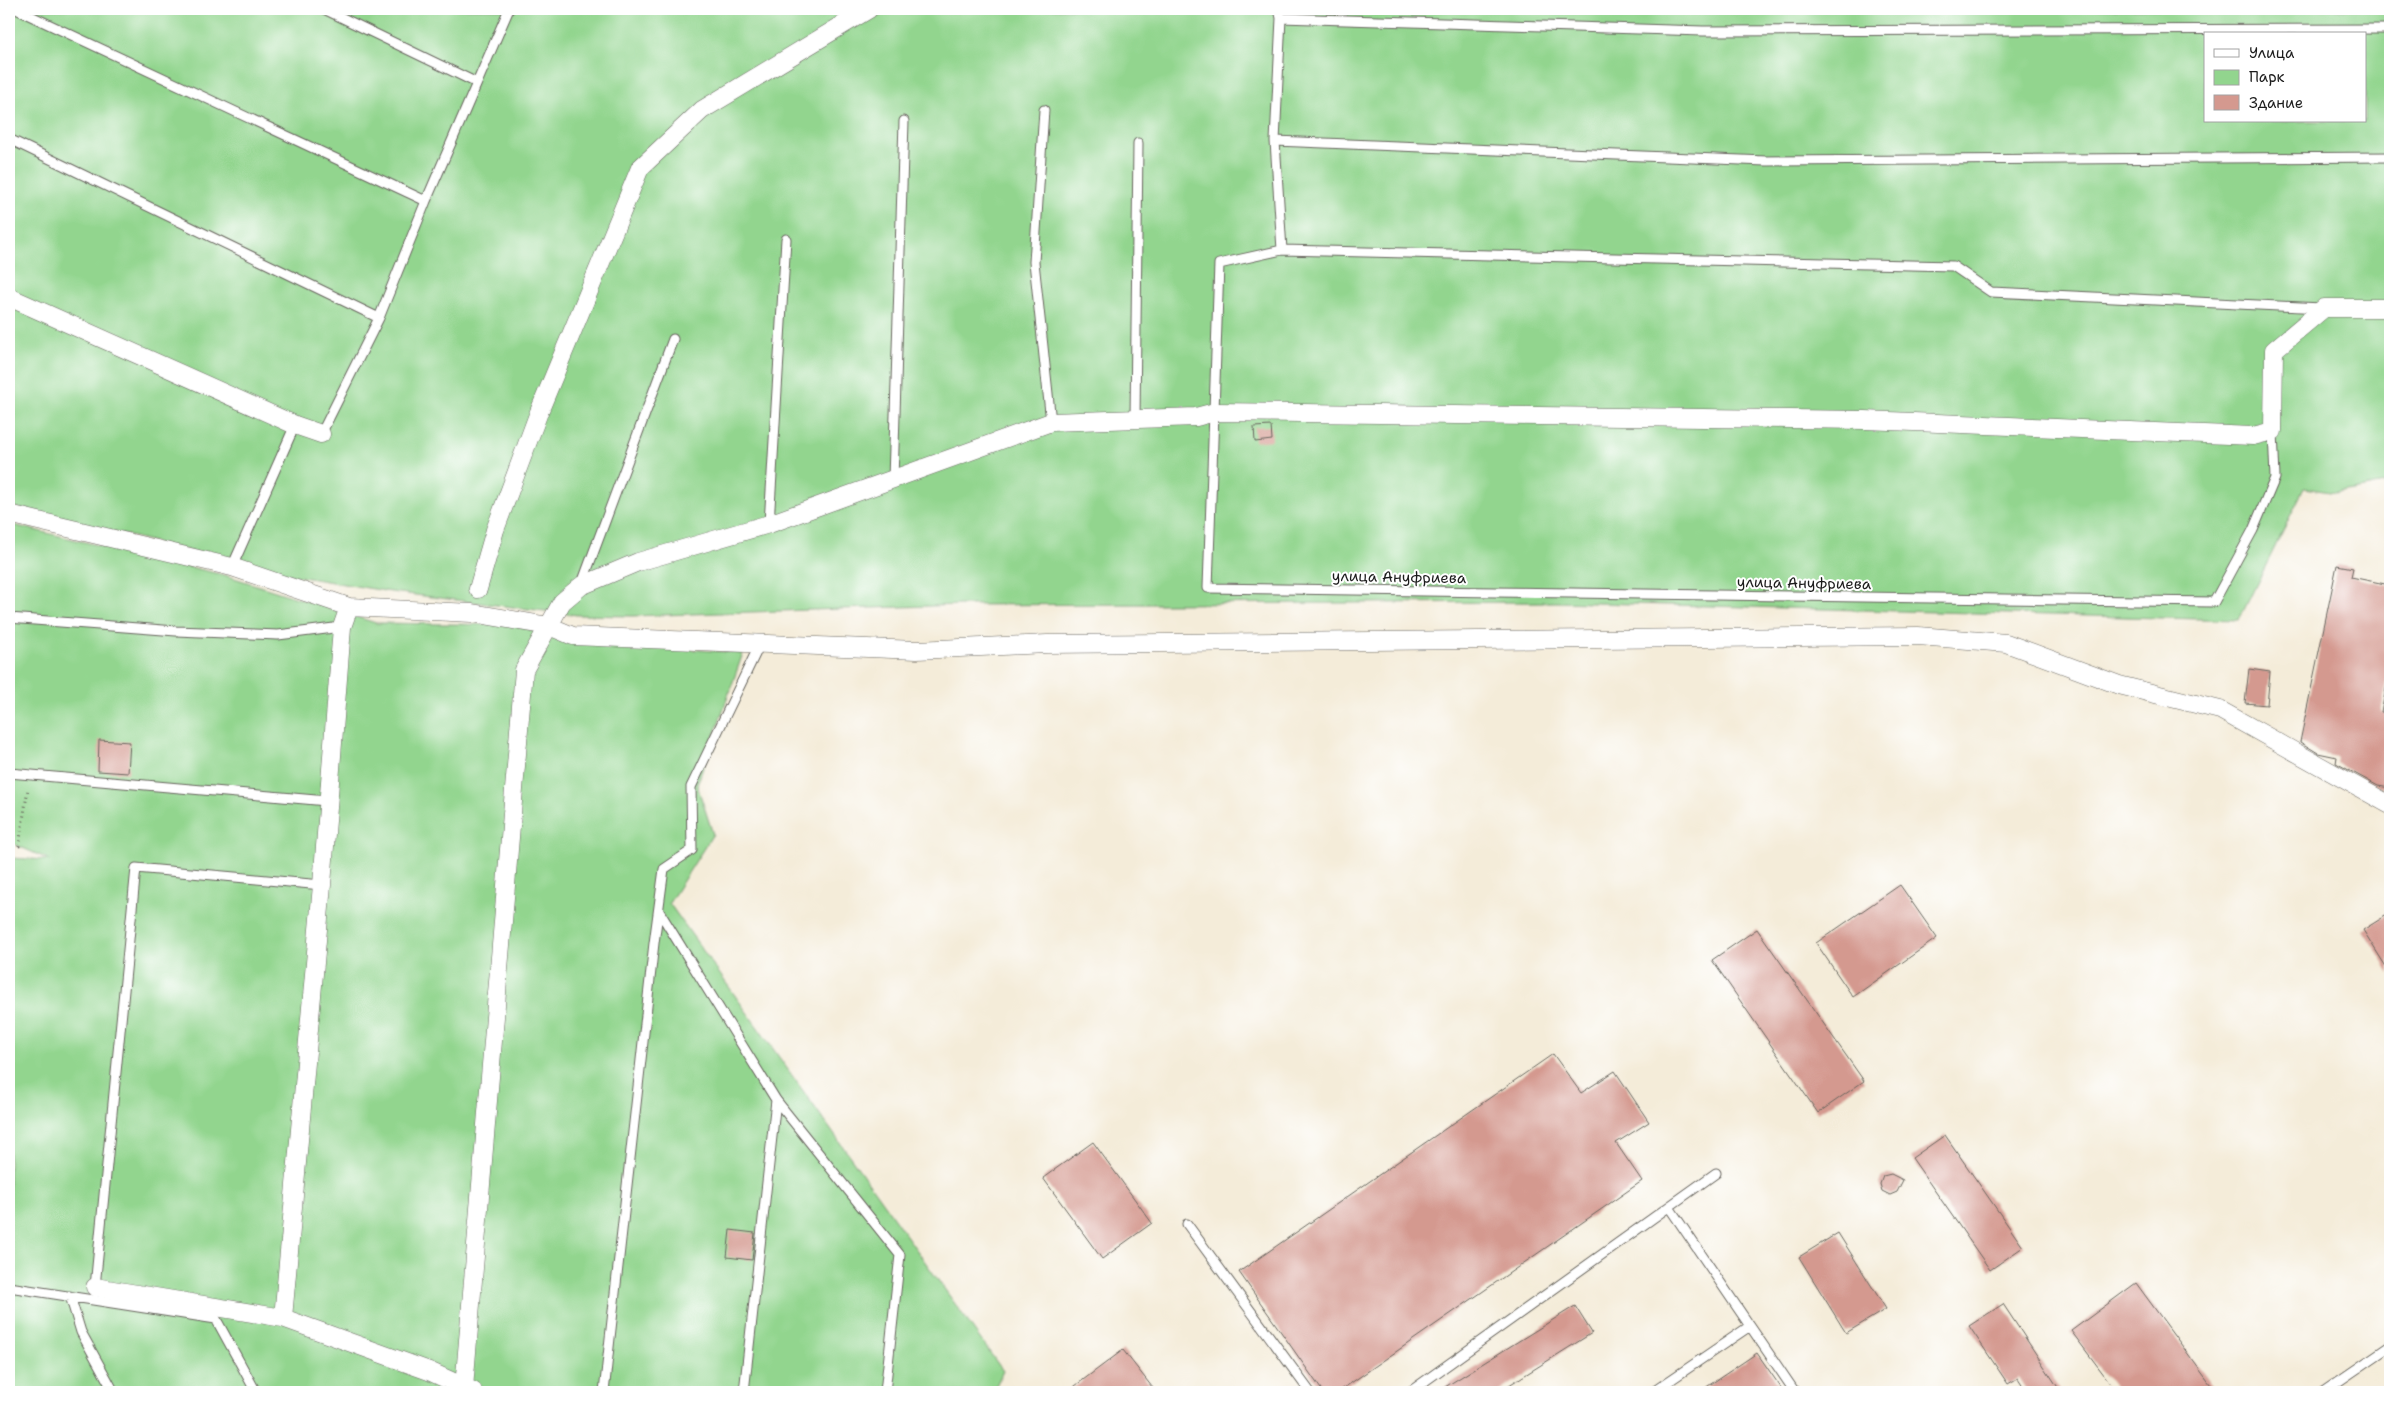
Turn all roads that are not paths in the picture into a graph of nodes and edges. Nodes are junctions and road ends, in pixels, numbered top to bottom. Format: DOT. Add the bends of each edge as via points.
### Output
graph roads {
  1 [pos="16,9"];
  2 [pos="324,9"];
  3 [pos="509,9"];
  4 [pos="869,9"];
  5 [pos="1280,13"];
  6 [pos="2390,29"];
  7 [pos="477,83"];
  8 [pos="1044,110"];
  9 [pos="904,122"];
  10 [pos="9,140"];
  11 [pos="1274,141"];
  12 [pos="1138,143"];
  13 [pos="2390,157"];
  14 [pos="426,201"];
  15 [pos="786,239"];
  16 [pos="1282,250"];
  17 [pos="9,297"];
  18 [pos="2324,308"];
  19 [pos="2390,308"];
  20 [pos="379,318"];
  21 [pos="673,339"];
  22 [pos="1215,412"];
  23 [pos="1135,420"];
  24 [pos="1051,422"];
  25 [pos="295,425"];
  26 [pos="2273,431"];
  27 [pos="321,434"];
  28 [pos="893,480"];
  29 [pos="9,514"];
  30 [pos="769,524"];
  31 [pos="232,567"];
  32 [pos="580,586"];
  33 [pos="478,589"];
  34 [pos="349,607"];
  35 [pos="9,618"];
  36 [pos="549,626"];
  37 [pos="342,627"];
  38 [pos="760,644"];
  39 [pos="9,773"];
  40 [pos="327,801"];
  41 [pos="2390,805"];
  42 [pos="322,885"];
  43 [pos="659,911"];
  44 [pos="776,1100"];
  45 [pos="1716,1174"];
  46 [pos="1669,1207"];
  47 [pos="1187,1224"];
  48 [pos="9,1287"];
  49 [pos="95,1287"];
  50 [pos="70,1296"];
  51 [pos="283,1318"];
  52 [pos="1750,1326"];
  53 [pos="2390,1346"];
  54 [pos="469,1390"];
  55 [pos="114,1392"];
  56 [pos="256,1392"];
  57 [pos="604,1392"];
  58 [pos="744,1392"];
  59 [pos="885,1392"];
  60 [pos="1310,1392"];
  61 [pos="1411,1392"];
  62 [pos="1653,1392"];
  63 [pos="1796,1392"];
  64 [pos="2323,1392"];
  1 -- 14 [label="lane"];
  2 -- 7 [label="lane"];
  3 -- 7 [label="lane"];
  4 -- 33 [label="street" via="702,110 640,168 539,412 495,530"];
  5 -- 6 [label="lane" via="1703,32"];
  5 -- 11 [label="lane"];
  7 -- 14 [label="lane"];
  8 -- 24 [label="lane" via="1034,262"];
  9 -- 28 [label="lane"];
  10 -- 20 [label="lane"];
  11 -- 13 [label="lane" via="1766,161"];
  11 -- 16 [label="lane"];
  12 -- 23 [label="lane"];
  14 -- 20 [label="lane"];
  15 -- 30 [label="lane"];
  16 -- 18 [label="lane" via="1953,266 1991,292"];
  16 -- 22 [label="lane" via="1219,264"];
  17 -- 25 [label="street"];
  18 -- 19 [label="street"];
  18 -- 26 [label="street" via="2274,350"];
  20 -- 27 [label="lane"];
  21 -- 32 [label="lane"];
  22 -- 23 [label="street" via="1196,418"];
  22 -- 26 [label="street" via="1856,419 2253,436"];
  22 -- 26 [label="lane, улица Ануфриева" via="1208,588 2214,602 2254,530 2275,478"];
  23 -- 24 [label="street"];
  24 -- 28 [label="street"];
  25 -- 27 [label="street"];
  25 -- 31 [label="lane"];
  28 -- 30 [label="street"];
  29 -- 31 [label="street"];
  30 -- 32 [label="street" via="638,562"];
  31 -- 34 [label="street"];
  32 -- 36 [label="street" via="562,602"];
  34 -- 36 [label="street" via="472,613"];
  34 -- 37 [label="street"];
  35 -- 37 [label="lane" via="278,635"];
  36 -- 38 [label="street" via="573,636"];
  36 -- 54 [label="street" via="524,670"];
  37 -- 40 [label="street"];
  38 -- 41 [label="street" via="917,650 1047,644 1918,636 2006,643 2119,685 2220,710"];
  38 -- 43 [label="lane" via="692,787 692,850 664,869"];
  39 -- 40 [label="lane"];
  40 -- 42 [label="street"];
  42 -- 49 [label="lane" via="136,868"];
  42 -- 51 [label="street"];
  43 -- 44 [label="lane"];
  43 -- 57 [label="lane"];
  44 -- 58 [label="lane"];
  44 -- 59 [label="lane" via="900,1255"];
  45 -- 46 [label="lane"];
  46 -- 52 [label="lane"];
  46 -- 61 [label="lane"];
  47 -- 60 [label="lane"];
  48 -- 50 [label="lane"];
  49 -- 51 [label="street"];
  50 -- 55 [label="lane" via="81,1332"];
  50 -- 56 [label="lane" via="216,1319"];
  51 -- 54 [label="street" via="429,1371"];
  52 -- 62 [label="lane"];
  52 -- 63 [label="lane"];
  53 -- 64 [label="lane"];
}
